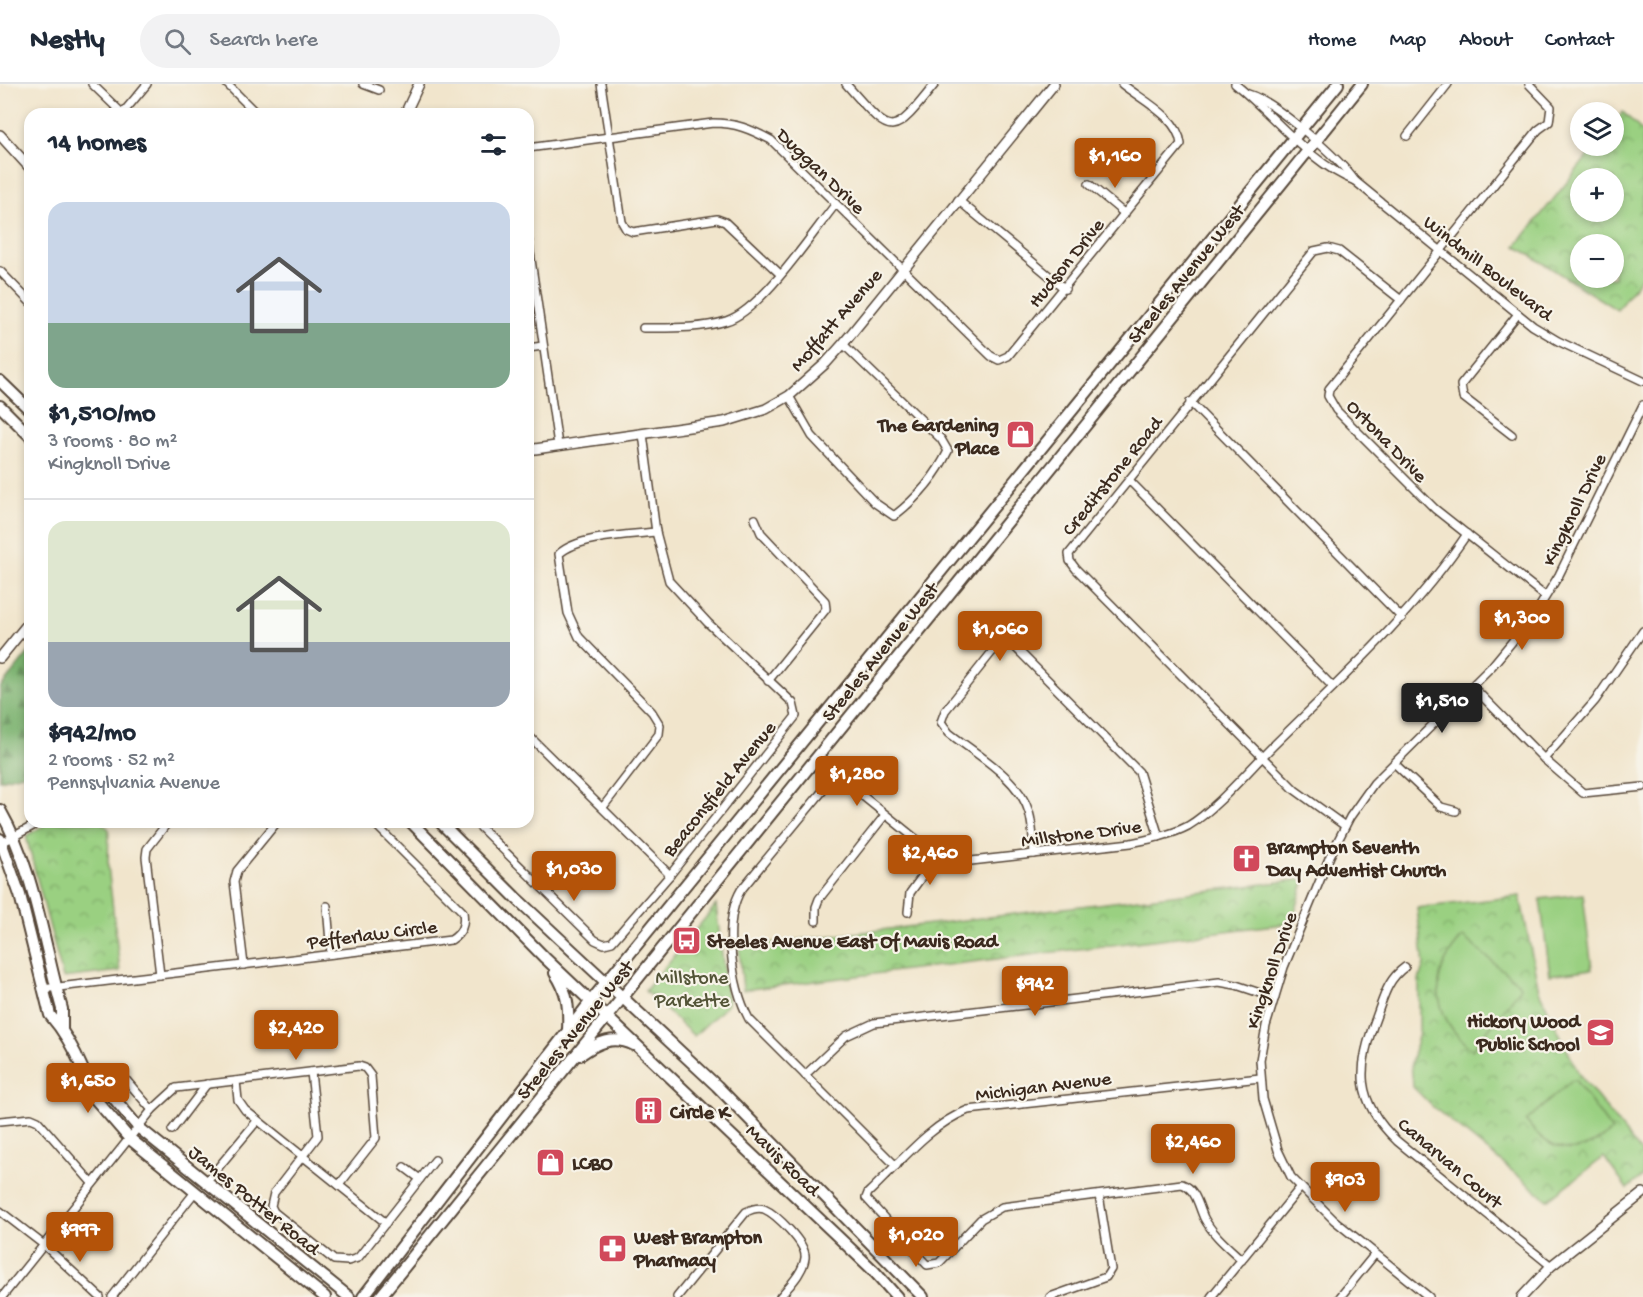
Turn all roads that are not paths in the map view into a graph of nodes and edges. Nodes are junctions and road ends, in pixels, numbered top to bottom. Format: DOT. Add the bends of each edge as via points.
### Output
graph roads {
  1 [pos="92,84"];
  2 [pos="147,84"];
  3 [pos="227,84"];
  4 [pos="363,84"];
  5 [pos="419,84"];
  6 [pos="601,84"];
  7 [pos="846,84"];
  8 [pos="935,84"];
  9 [pos="1054,84"];
  10 [pos="1122,84"];
  11 [pos="1235,84"];
  12 [pos="1338,84"];
  13 [pos="1362,84"];
  14 [pos="1448,84"];
  15 [pos="1529,84"];
  16 [pos="379,90"];
  17 [pos="1248,94"];
  18 [pos="117,108"];
  19 [pos="128,108"];
  20 [pos="251,108"];
  21 [pos="408,108"];
  22 [pos="1300,134"];
  23 [pos="0,135"];
  24 [pos="1407,136"];
  25 [pos="610,137"];
  26 [pos="1311,146"];
  27 [pos="534,147"];
  28 [pos="24,161"];
  29 [pos="1089,184"];
  30 [pos="958,200"];
  31 [pos="836,205"];
  32 [pos="1125,214"];
  33 [pos="1441,252"];
  34 [pos="902,270"];
  35 [pos="0,271"];
  36 [pos="780,274"];
  37 [pos="534,282"];
  38 [pos="1065,289"];
  39 [pos="24,296"];
  40 [pos="1401,300"];
  41 [pos="1518,314"];
  42 [pos="643,328"];
  43 [pos="843,344"];
  44 [pos="543,346"];
  45 [pos="534,347"];
  46 [pos="0,381"];
  47 [pos="1643,381"];
  48 [pos="789,396"];
  49 [pos="1190,402"];
  50 [pos="24,404"];
  51 [pos="1643,405"];
  52 [pos="0,406"];
  53 [pos="24,430"];
  54 [pos="644,434"];
  55 [pos="1512,435"];
  56 [pos="558,445"];
  57 [pos="534,449"];
  58 [pos="1129,480"];
  59 [pos="755,519"];
  60 [pos="656,532"];
  61 [pos="1467,534"];
  62 [pos="1545,596"];
  63 [pos="1402,618"];
  64 [pos="24,628"];
  65 [pos="1643,631"];
  66 [pos="0,658"];
  67 [pos="768,681"];
  68 [pos="1472,686"];
  69 [pos="1333,687"];
  70 [pos="534,741"];
  71 [pos="1261,758"];
  72 [pos="1544,759"];
  73 [pos="1395,764"];
  74 [pos="1643,787"];
  75 [pos="603,807"];
  76 [pos="0,810"];
  77 [pos="1456,811"];
  78 [pos="885,815"];
  79 [pos="1345,826"];
  80 [pos="30,828"];
  81 [pos="163,828"];
  82 [pos="272,828"];
  83 [pos="379,828"];
  84 [pos="417,828"];
  85 [pos="446,828"];
  86 [pos="481,828"];
  87 [pos="14,837"];
  88 [pos="1159,837"];
  89 [pos="1,842"];
  90 [pos="1034,854"];
  91 [pos="937,856"];
  92 [pos="670,875"];
  93 [pos="327,906"];
  94 [pos="908,912"];
  95 [pos="816,921"];
  96 [pos="331,954"];
  97 [pos="545,958"];
  98 [pos="244,965"];
  99 [pos="1405,967"];
  100 [pos="160,975"];
  101 [pos="607,984"];
  102 [pos="56,987"];
  103 [pos="42,989"];
  104 [pos="622,998"];
  105 [pos="1275,998"];
  106 [pos="591,1001"];
  107 [pos="608,1016"];
  108 [pos="62,1029"];
  109 [pos="568,1030"];
  110 [pos="645,1050"];
  111 [pos="568,1065"];
  112 [pos="84,1072"];
  113 [pos="311,1072"];
  114 [pos="121,1074"];
  115 [pos="805,1075"];
  116 [pos="1260,1078"];
  117 [pos="236,1081"];
  118 [pos="207,1084"];
  119 [pos="152,1110"];
  120 [pos="0,1121"];
  121 [pos="257,1121"];
  122 [pos="138,1127"];
  123 [pos="172,1130"];
  124 [pos="129,1138"];
  125 [pos="303,1157"];
  126 [pos="435,1160"];
  127 [pos="896,1166"];
  128 [pos="404,1167"];
  129 [pos="420,1179"];
  130 [pos="206,1182"];
  131 [pos="92,1183"];
  132 [pos="339,1185"];
  133 [pos="1300,1188"];
  134 [pos="195,1192"];
  135 [pos="1643,1193"];
  136 [pos="1099,1195"];
  137 [pos="0,1211"];
  138 [pos="386,1224"];
  139 [pos="44,1245"];
  140 [pos="1375,1254"];
  141 [pos="887,1259"];
  142 [pos="1242,1260"];
  143 [pos="1551,1266"];
  144 [pos="874,1271"];
  145 [pos="379,1276"];
  146 [pos="333,1285"];
  147 [pos="322,1296"];
  148 [pos="381,1296"];
  149 [pos="2,1297"];
  150 [pos="100,1297"];
  151 [pos="112,1297"];
  152 [pos="349,1297"];
  153 [pos="363,1297"];
  154 [pos="676,1297"];
  155 [pos="780,1297"];
  156 [pos="897,1297"];
  157 [pos="923,1297"];
  158 [pos="1050,1297"];
  159 [pos="1211,1297"];
  160 [pos="1340,1297"];
  161 [pos="1429,1297"];
  162 [pos="1522,1297"];
  1 -- 18 [label="street"];
  2 -- 19 [label="street"];
  3 -- 20 [label="street"];
  4 -- 16 [label="street"];
  5 -- 21 [label="street"];
  6 -- 25 [label="street"];
  7 -- 8 [label="street" via="880,120 896,125 905,121"];
  9 -- 30 [label="street, Moffatt Avenue"];
  10 -- 32 [label="street, Hudson Drive" via="1173,124 1181,144"];
  11 -- 17 [label="street"];
  12 -- 22 [label="main road, Steeles Avenue West"];
  13 -- 26 [label="main road, Steeles Avenue West"];
  14 -- 24 [label="street"];
  15 -- 33 [label="street, Ortona Drive" via="1551,107 1549,122 1538,130"];
  17 -- 22 [label="street" via="1261,98"];
  17 -- 22 [label="street, Windmill Boulevard" via="1285,132"];
  22 -- 26 [label="street, Windmill Boulevard"];
  22 -- 26 [label="street, Windmill Boulevard"];
  22 -- 101 [label="main road, Steeles Avenue West"];
  23 -- 28 [label="street"];
  25 -- 27 [label="street, Duggan Drive"];
  25 -- 31 [label="street, Duggan Drive" via="736,123 771,140"];
  25 -- 36 [label="street" via="626,229 633,232 717,219 725,222"];
  26 -- 33 [label="street, Windmill Boulevard" via="1343,177 1355,181"];
  26 -- 104 [label="main road, Steeles Avenue West"];
  29 -- 32 [label="street"];
  30 -- 34 [label="street, Moffatt Avenue"];
  30 -- 38 [label="street"];
  31 -- 34 [label="street, Duggan Drive"];
  31 -- 36 [label="street"];
  32 -- 38 [label="street, Hudson Drive"];
  33 -- 40 [label="street, Ortona Drive"];
  33 -- 41 [label="street, Windmill Boulevard"];
  34 -- 38 [label="street, Hudson Drive" via="999,360 1008,356"];
  34 -- 43 [label="street, Moffatt Avenue"];
  35 -- 39 [label="street"];
  36 -- 42 [label="street" via="744,312 726,321"];
  37 -- 44 [label="street"];
  40 -- 49 [label="street, Creditstone Road" via="1339,251 1314,251"];
  40 -- 61 [label="street, Ortona Drive" via="1329,389 1328,396 1336,410 1417,493"];
  41 -- 47 [label="street, Windmill Boulevard" via="1558,341"];
  41 -- 55 [label="street" via="1461,385 1463,398"];
  43 -- 48 [label="street, Moffatt Avenue"];
  43 -- 48 [label="street" via="941,439 948,451 907,506 894,516 875,503 812,436"];
  44 -- 45 [label="street"];
  44 -- 56 [label="street"];
  46 -- 50 [label="main road"];
  48 -- 54 [label="street, Moffatt Avenue" via="766,409 724,422"];
  49 -- 58 [label="street, Creditstone Road"];
  49 -- 63 [label="street"];
  51 -- 62 [label="street, Kingknoll Drive"];
  52 -- 53 [label="main road"];
  54 -- 56 [label="street, Moffatt Avenue"];
  54 -- 60 [label="street, Beaconsfield Avenue"];
  56 -- 57 [label="street, Moffatt Avenue"];
  58 -- 69 [label="street"];
  58 -- 71 [label="street, Creditstone Road" via="1079,538 1069,554 1070,561"];
  59 -- 67 [label="street" via="761,533 825,601 826,609"];
  60 -- 67 [label="street, Beaconsfield Avenue" via="669,581"];
  60 -- 75 [label="street" via="588,541 566,547 559,554 568,613 579,637 660,725 659,734"];
  61 -- 62 [label="street, Ortona Drive"];
  61 -- 63 [label="street, Millstone Drive"];
  62 -- 68 [label="street, Kingknoll Drive" via="1520,634"];
  63 -- 69 [label="street, Millstone Drive"];
  64 -- 66 [label="street"];
  65 -- 72 [label="street" via="1595,701"];
  67 -- 92 [label="street, Beaconsfield Avenue" via="793,703 796,716"];
  68 -- 72 [label="street"];
  68 -- 73 [label="street, Kingknoll Drive"];
  69 -- 71 [label="street, Millstone Drive"];
  70 -- 75 [label="street, Beaconsfield Avenue"];
  71 -- 79 [label="street, Creditstone Road" via="1312,804"];
  71 -- 88 [label="street, Millstone Drive" via="1203,814 1187,826"];
  72 -- 74 [label="street" via="1583,793"];
  73 -- 77 [label="street" via="1441,807"];
  73 -- 79 [label="street, Kingknoll Drive" via="1364,796"];
  75 -- 92 [label="street, Beaconsfield Avenue"];
  76 -- 87 [label="main road, James Potter Road"];
  78 -- 91 [label="street, Millstone Drive"];
  78 -- 95 [label="street" via="825,890 816,907"];
  78 -- 115 [label="street, Millstone Drive" via="843,780 830,782 733,904 730,926 741,1003 749,1019"];
  79 -- 105 [label="street, Kingknoll Drive" via="1284,967"];
  80 -- 87 [label="street"];
  81 -- 100 [label="street" via="147,849 146,857"];
  82 -- 98 [label="street" via="237,871 234,882"];
  83 -- 96 [label="street, Pefferlaw Circle" via="463,912 463,927 451,940"];
  84 -- 97 [label="main road"];
  85 -- 101 [label="main road, Mavis Road"];
  86 -- 92 [label="street" via="595,940 604,944 621,934"];
  87 -- 89 [label="street"];
  87 -- 102 [label="main road, James Potter Road" via="30,881"];
  88 -- 90 [label="street, Millstone Drive"];
  88 -- 90 [label="street" via="1139,772 1012,644 1004,643 992,651 943,714 941,722 1023,797 1030,813"];
  89 -- 103 [label="main road, James Potter Road" via="20,896"];
  90 -- 91 [label="street, Millstone Drive" via="953,863"];
  91 -- 94 [label="street" via="910,893"];
  93 -- 96 [label="street"];
  96 -- 98 [label="street, Pefferlaw Circle"];
  97 -- 106 [label="main road, Mavis Road"];
  97 -- 109 [label="main road" via="564,987 569,1006"];
  98 -- 100 [label="street, Pefferlaw Circle"];
  99 -- 143 [label="street, Canarvan Court" via="1389,982 1366,1044 1363,1088 1369,1108 1397,1142"];
  100 -- 102 [label="street, Pefferlaw Circle"];
  101 -- 104 [label="main road, Mavis Road"];
  101 -- 106 [label="main road, Steeles Avenue West"];
  102 -- 103 [label="street, Pefferlaw Circle"];
  102 -- 108 [label="main road, James Potter Road"];
  103 -- 108 [label="main road, James Potter Road" via="50,1016"];
  104 -- 107 [label="main road, Steeles Avenue West"];
  104 -- 141 [label="main road, Mavis Road" via="717,1086"];
  105 -- 115 [label="street" via="1219,982 874,1023 846,1035"];
  105 -- 116 [label="street, Kingknoll Drive" via="1261,1046"];
  106 -- 107 [label="main road, Mavis Road"];
  106 -- 109 [label="main road, Steeles Avenue West"];
  107 -- 110 [label="main road, Mavis Road"];
  107 -- 111 [label="main road, Steeles Avenue West"];
  108 -- 112 [label="main road, James Potter Road"];
  109 -- 145 [label="main road, Steeles Avenue West"];
  110 -- 111 [label="main road" via="626,1041 606,1041 595,1044"];
  110 -- 144 [label="main road, Mavis Road"];
  111 -- 148 [label="main road, Steeles Avenue West"];
  112 -- 122 [label="main road, James Potter Road" via="97,1078"];
  112 -- 124 [label="main road, James Potter Road" via="86,1088"];
  113 -- 117 [label="street"];
  113 -- 125 [label="street" via="318,1136"];
  113 -- 132 [label="street" via="359,1066 371,1076 376,1138"];
  114 -- 119 [label="street"];
  115 -- 127 [label="street, Millstone Drive"];
  116 -- 127 [label="street, Michigan Avenue" via="968,1110 935,1129"];
  116 -- 133 [label="street, Kingknoll Drive" via="1278,1150"];
  117 -- 118 [label="street"];
  117 -- 121 [label="street" via="241,1105"];
  118 -- 119 [label="street" via="177,1088"];
  118 -- 123 [label="street"];
  119 -- 122 [label="street"];
  120 -- 131 [label="street" via="38,1121"];
  121 -- 125 [label="street"];
  121 -- 130 [label="street"];
  122 -- 124 [label="street"];
  122 -- 130 [label="main road, James Potter Road"];
  124 -- 131 [label="street"];
  124 -- 134 [label="main road, James Potter Road"];
  125 -- 132 [label="street"];
  125 -- 138 [label="street" via="271,1199 274,1212 334,1260 342,1262 358,1258"];
  126 -- 129 [label="street"];
  127 -- 136 [label="street, Michigan Avenue" via="866,1198 927,1265 939,1263 981,1219 1002,1207"];
  128 -- 129 [label="street"];
  129 -- 138 [label="street"];
  130 -- 146 [label="main road, James Potter Road"];
  131 -- 139 [label="street"];
  132 -- 138 [label="street"];
  133 -- 140 [label="street, Kingknoll Drive"];
  133 -- 142 [label="street"];
  134 -- 147 [label="main road, James Potter Road"];
  134 -- 151 [label="street"];
  135 -- 143 [label="street"];
  136 -- 142 [label="street, Michigan Avenue" via="1189,1186 1211,1230"];
  136 -- 158 [label="street" via="1111,1269 1106,1277"];
  137 -- 139 [label="street"];
  139 -- 149 [label="street"];
  139 -- 150 [label="street"];
  140 -- 160 [label="street"];
  140 -- 161 [label="street, Kingknoll Drive"];
  141 -- 144 [label="main road"];
  141 -- 157 [label="main road, Mavis Road"];
  142 -- 159 [label="street"];
  143 -- 162 [label="street"];
  144 -- 156 [label="main road, Mavis Road"];
  145 -- 146 [label="main road" via="357,1291"];
  145 -- 153 [label="main road, Steeles Avenue West"];
  146 -- 152 [label="main road, James Potter Road"];
  154 -- 155 [label="street" via="746,1212 754,1208 778,1219 805,1253 798,1275"];
}
